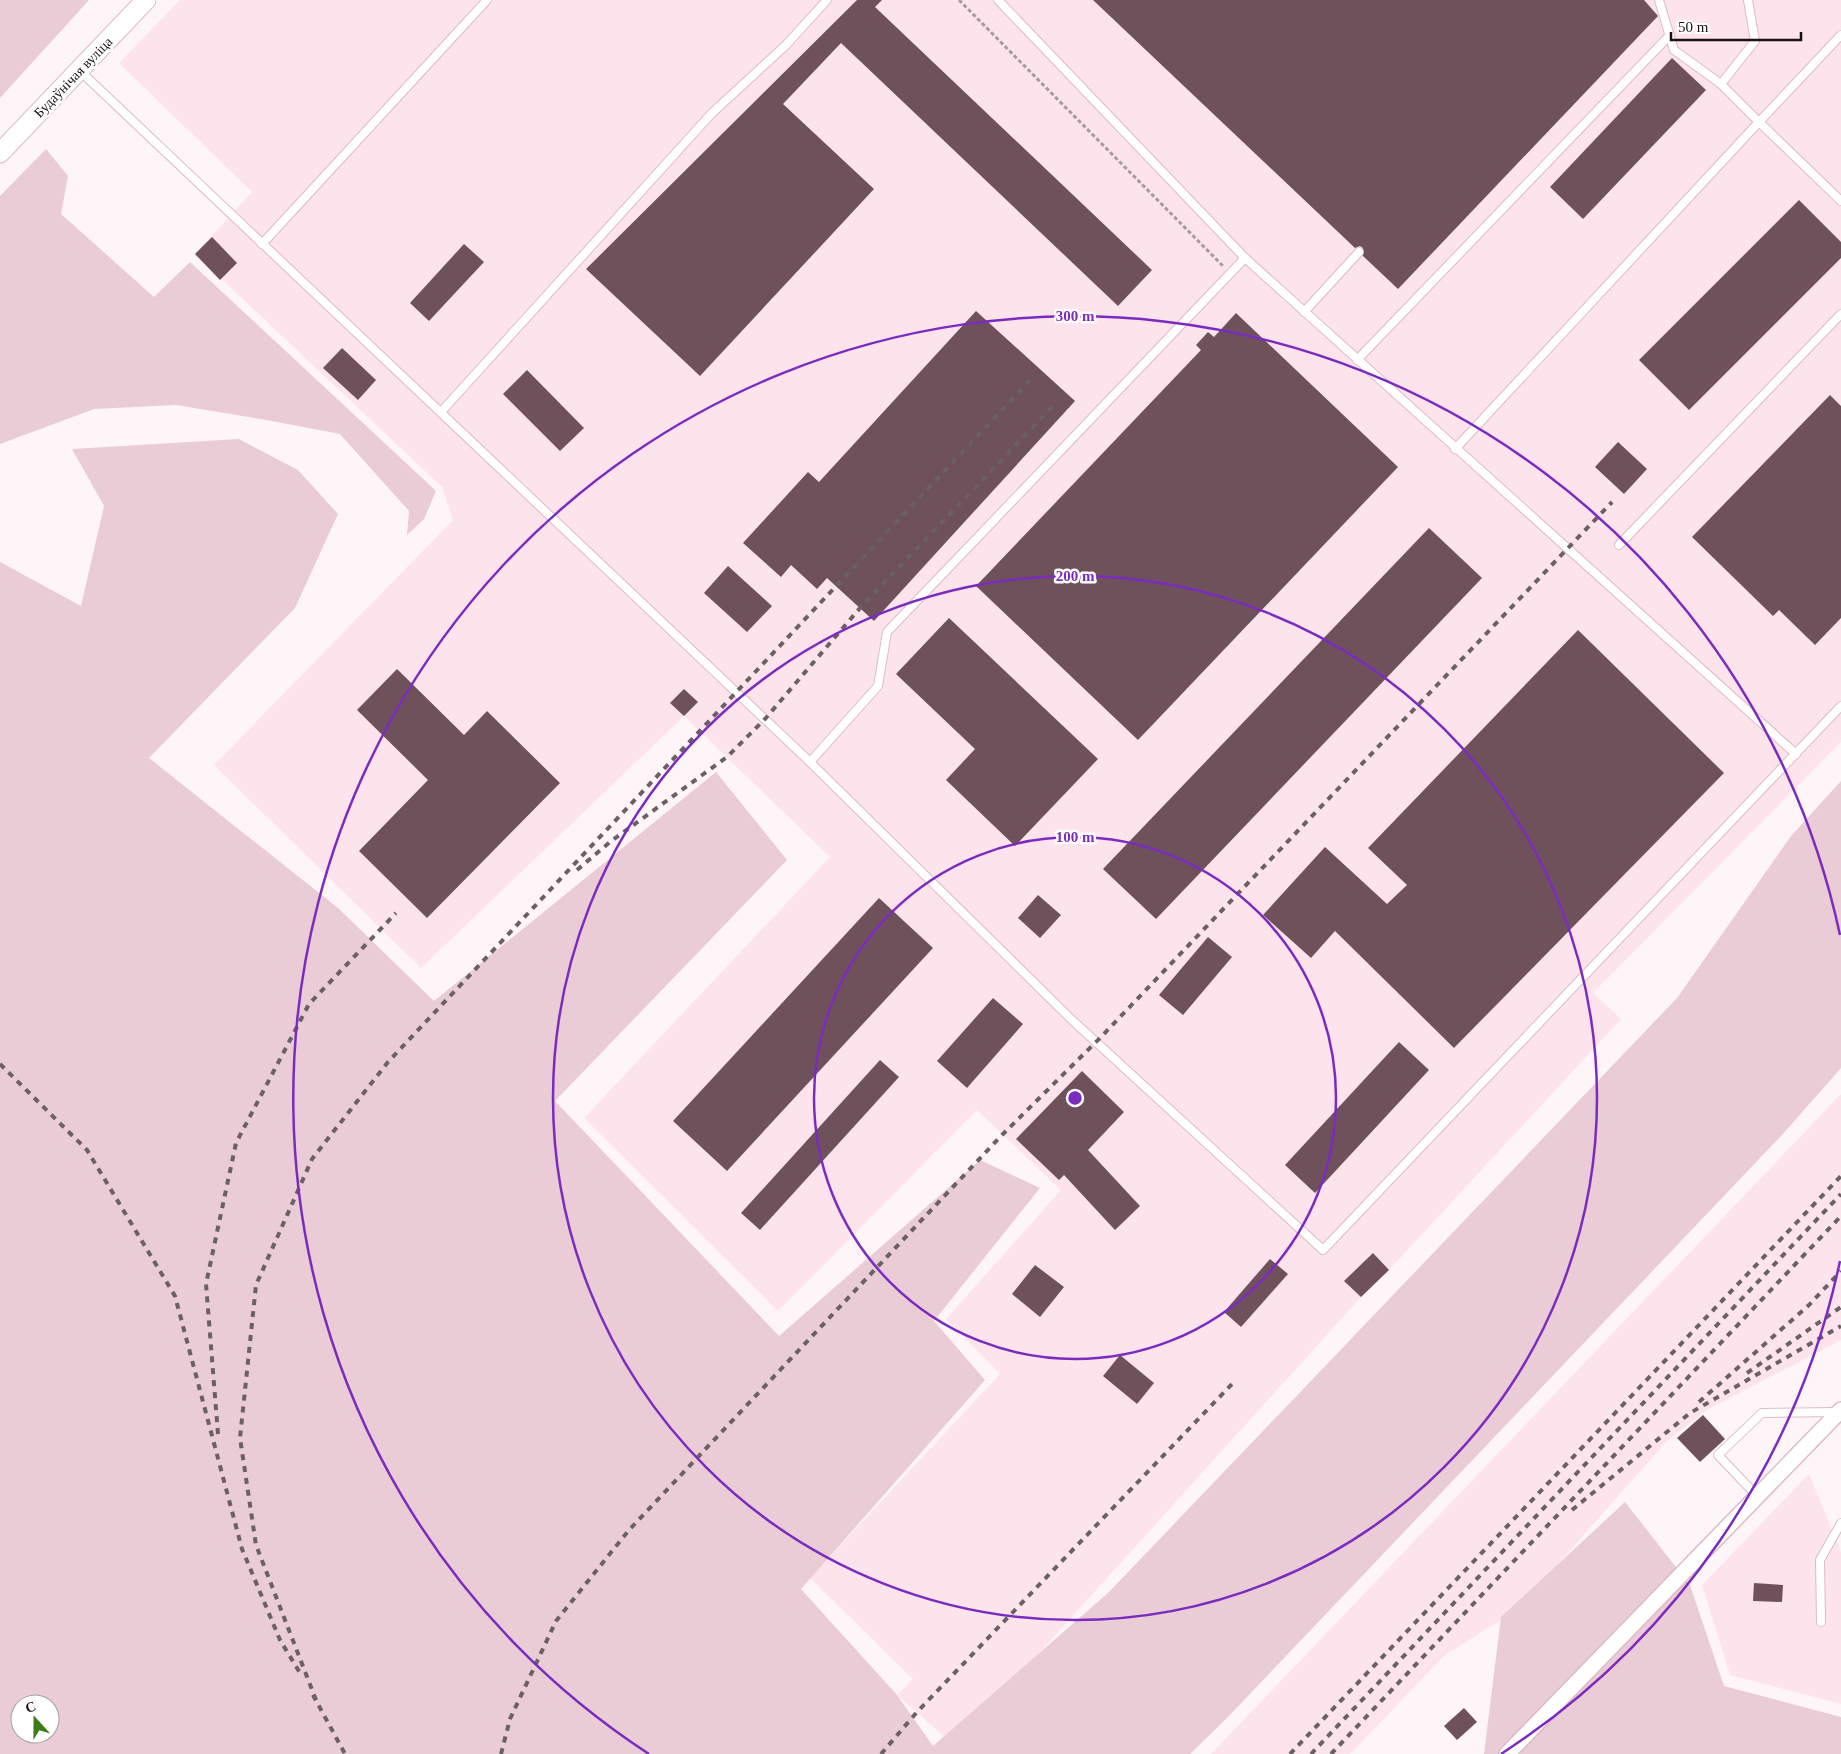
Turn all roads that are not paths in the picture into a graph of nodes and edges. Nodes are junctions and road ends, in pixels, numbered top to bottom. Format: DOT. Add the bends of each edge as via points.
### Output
graph roads {
  1 [pos="146,0"];
  2 [pos="487,0"];
  3 [pos="827,0"];
  4 [pos="998,0"];
  5 [pos="1659,0"];
  6 [pos="1748,0"];
  7 [pos="1670,35"];
  8 [pos="1841,36"];
  9 [pos="79,70"];
  10 [pos="1721,84"];
  11 [pos="1759,122"];
  12 [pos="0,153"];
  13 [pos="1841,200"];
  14 [pos="262,244"];
  15 [pos="1359,252"];
  16 [pos="1245,258"];
  17 [pos="1304,312"];
  18 [pos="1841,314"];
  19 [pos="1357,360"];
  20 [pos="441,412"];
  21 [pos="1455,449"];
  22 [pos="1618,545"];
  23 [pos="1841,706"];
  24 [pos="1796,754"];
  25 [pos="810,762"];
  26 [pos="1840,1411"];
  27 [pos="1757,1496"];
  28 [pos="1841,1523"];
  29 [pos="1822,1622"];
  30 [pos="1507,1754"];
  1 -- 9 [label="street, Будаўнічая вуліца"];
  2 -- 14 [label="lane"];
  3 -- 20 [label="lane" via="786,45 712,113"];
  4 -- 16 [label="lane"];
  5 -- 7 [label="lane"];
  6 -- 10 [label="lane" via="1755,41"];
  7 -- 10 [label="lane" via="1674,50"];
  7 -- 19 [label="lane"];
  8 -- 11 [label="lane"];
  9 -- 12 [label="street, Будаўнічая вуліца"];
  9 -- 14 [label="lane"];
  10 -- 11 [label="lane"];
  11 -- 13 [label="lane"];
  11 -- 21 [label="lane"];
  14 -- 20 [label="lane"];
  15 -- 17 [label="lane"];
  16 -- 17 [label="lane"];
  16 -- 25 [label="lane" via="887,632 878,686"];
  17 -- 19 [label="lane"];
  18 -- 22 [label="lane"];
  19 -- 21 [label="lane"];
  20 -- 25 [label="lane"];
  21 -- 24 [label="lane"];
  23 -- 24 [label="lane"];
  24 -- 25 [label="lane" via="1323,1250 1072,1020"];
  26 -- 27 [label="street"];
  26 -- 27 [label="lane" via="1762,1413 1718,1455"];
  27 -- 30 [label="street"];
  28 -- 29 [label="lane" via="1820,1560"];
}
